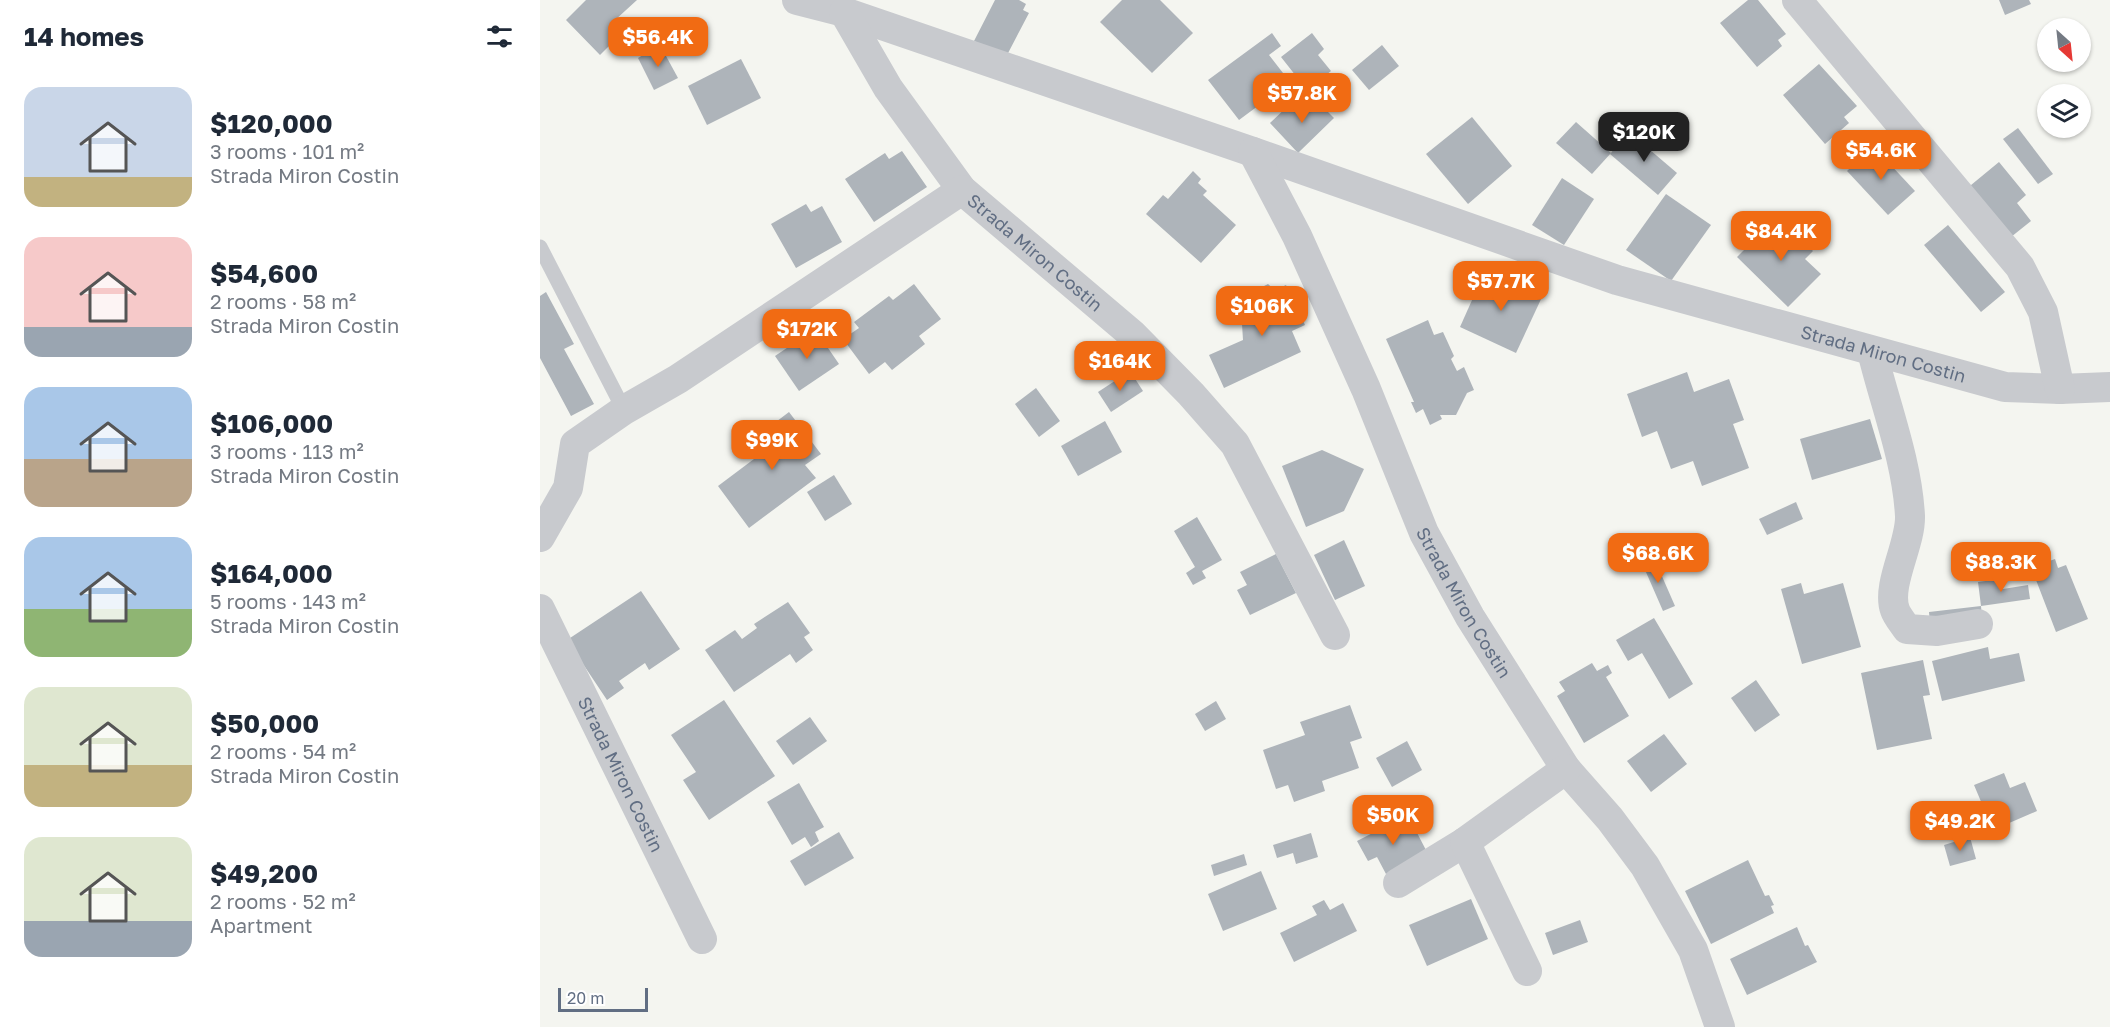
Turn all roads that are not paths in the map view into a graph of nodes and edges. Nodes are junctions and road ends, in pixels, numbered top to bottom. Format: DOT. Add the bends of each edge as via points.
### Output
graph roads {
  1 [pos="797,0"];
  2 [pos="1797,0"];
  3 [pos="844,12"];
  4 [pos="1253,152"];
  5 [pos="962,190"];
  6 [pos="540,247"];
  7 [pos="1872,351"];
  8 [pos="2110,387"];
  9 [pos="2060,389"];
  10 [pos="624,410"];
  11 [pos="540,537"];
  12 [pos="540,609"];
  13 [pos="1978,624"];
  14 [pos="1335,635"];
  15 [pos="1566,769"];
  16 [pos="1465,842"];
  17 [pos="1398,883"];
  18 [pos="702,939"];
  19 [pos="1527,971"];
  20 [pos="1720,1027"];
  1 -- 3 [label="street, Strada Miron Costin"];
  2 -- 9 [label="street" via="2020,267 2043,312"];
  3 -- 4 [label="street, Strada Miron Costin"];
  3 -- 5 [label="street, Strada Miron Costin" via="888,88"];
  4 -- 7 [label="street, Strada Miron Costin" via="1617,280"];
  4 -- 15 [label="street, Strada Miron Costin" via="1297,236 1424,533 1470,617"];
  5 -- 10 [label="street, Strada Miron Costin" via="678,379"];
  5 -- 14 [label="street, Strada Miron Costin" via="1133,335 1235,444"];
  6 -- 10 [label="lane"];
  7 -- 9 [label="street, Strada Miron Costin" via="2005,387"];
  7 -- 13 [label="street" via="1905,477 1910,518 1894,585 1894,609 1907,629 1937,631"];
  8 -- 9 [label="street, Strada Miron Costin"];
  10 -- 11 [label="street, Strada Miron Costin" via="575,444 568,488"];
  12 -- 18 [label="street, Strada Miron Costin"];
  15 -- 16 [label="street"];
  15 -- 20 [label="street, Strada Miron Costin" via="1645,866 1694,950"];
  16 -- 17 [label="street"];
  16 -- 19 [label="street"];
}
